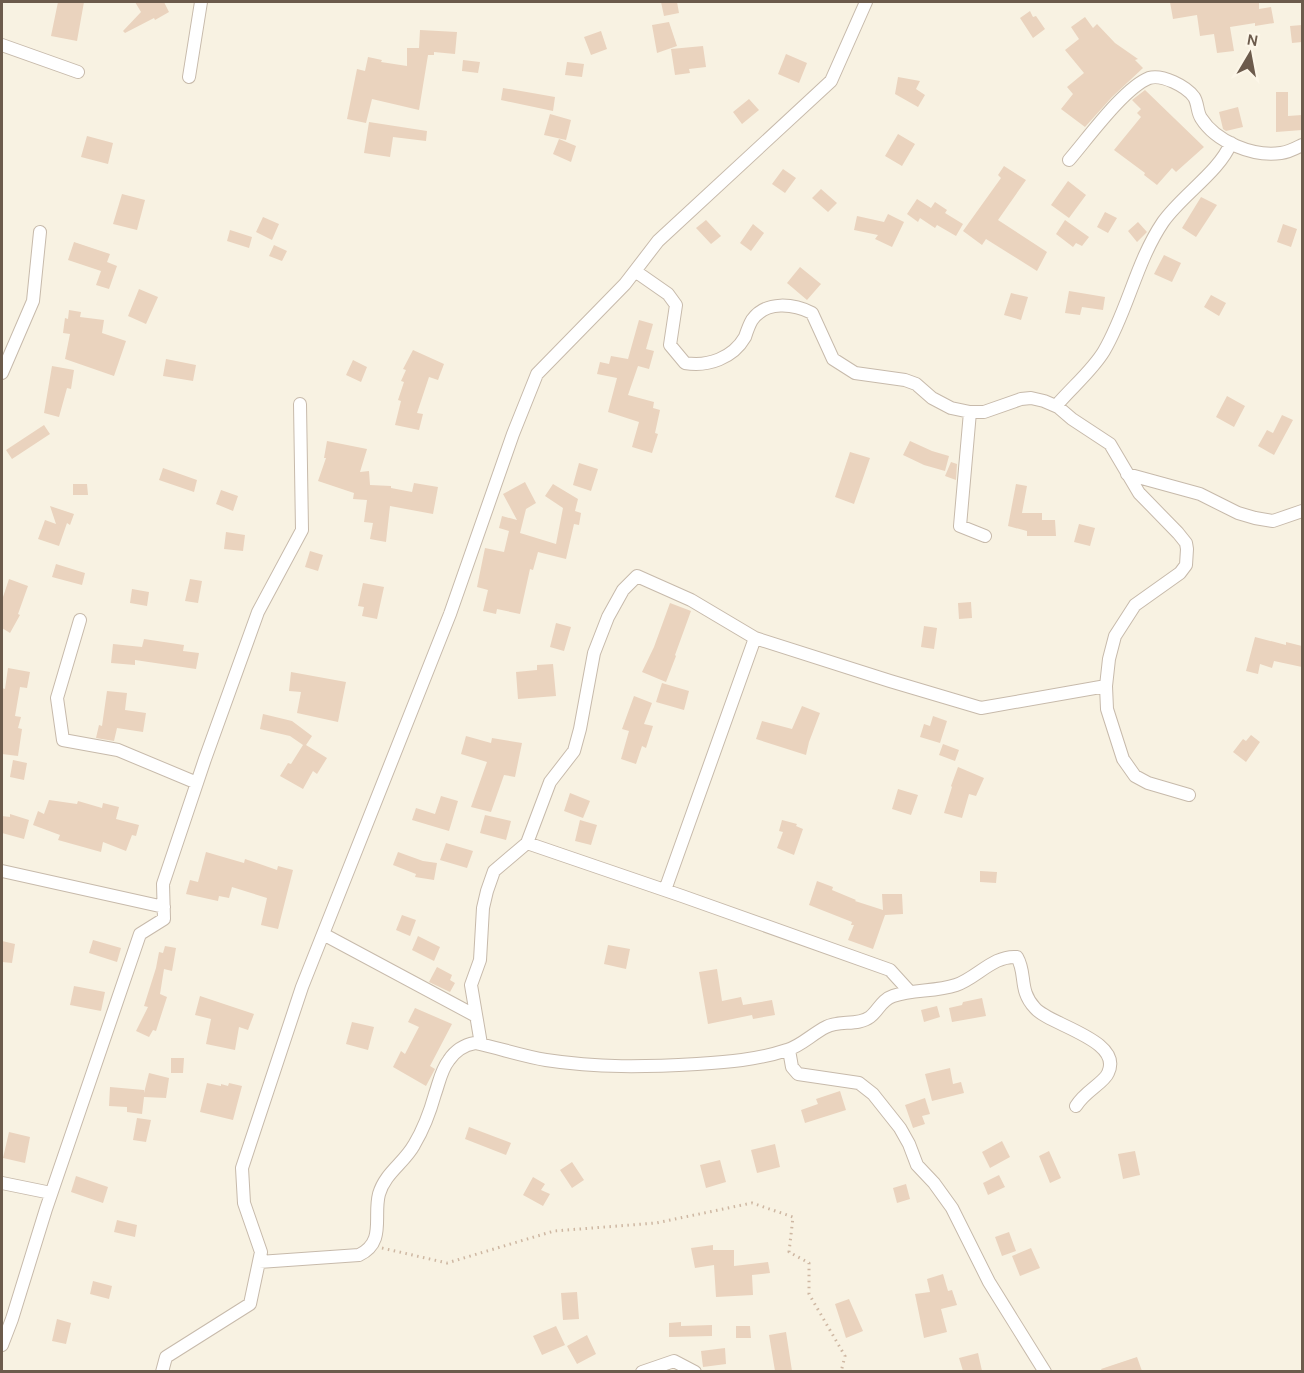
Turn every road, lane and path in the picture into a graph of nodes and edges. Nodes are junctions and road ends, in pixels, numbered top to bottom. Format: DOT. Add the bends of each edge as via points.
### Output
graph roads {
  1 [pos="201,2"];
  2 [pos="866,2"];
  3 [pos="2,45"];
  4 [pos="78,72"];
  5 [pos="189,78"];
  6 [pos="1232,143"];
  7 [pos="1302,145"];
  8 [pos="1069,160"];
  9 [pos="40,232"];
  10 [pos="635,271"];
  11 [pos="2,373"];
  12 [pos="300,404"];
  13 [pos="1056,406"];
  14 [pos="970,412"];
  15 [pos="1127,474"];
  16 [pos="1302,511"];
  17 [pos="985,536"];
  18 [pos="80,620"];
  19 [pos="755,638"];
  20 [pos="1106,686"];
  21 [pos="197,783"];
  22 [pos="1189,795"];
  23 [pos="527,843"];
  24 [pos="2,871"];
  25 [pos="665,890"];
  26 [pos="164,907"];
  27 [pos="323,934"];
  28 [pos="910,992"];
  29 [pos="476,1017"];
  30 [pos="481,1044"];
  31 [pos="789,1050"];
  32 [pos="1076,1106"];
  33 [pos="2,1183"];
  34 [pos="51,1193"];
  35 [pos="372,1245"];
  36 [pos="259,1263"];
  37 [pos="2,1345"];
  38 [pos="162,1371"];
  39 [pos="642,1371"];
  40 [pos="695,1371"];
  41 [pos="841,1371"];
  42 [pos="1045,1371"];
  1 -- 5 [label="street"];
  2 -- 10 [label="street" via="831,81 658,241"];
  3 -- 4 [label="street"];
  6 -- 7 [label="street" via="1267,153 1281,153"];
  6 -- 8 [label="street" via="1212,132 1186,88 1154,77 1118,104"];
  6 -- 13 [label="street" via="1164,222 1143,256 1103,352"];
  9 -- 11 [label="street" via="33,301"];
  10 -- 14 [label="street" via="668,294 676,305 670,345 685,363 695,365 724,357 744,338 753,318 770,308 789,305 812,313 833,359 855,373 905,380 951,408"];
  10 -- 27 [label="street" via="537,374 450,614"];
  12 -- 21 [label="street" via="302,530 258,612"];
  13 -- 14 [label="street" via="1031,398"];
  13 -- 15 [label="street" via="1110,444"];
  14 -- 17 [label="street" via="960,526"];
  15 -- 16 [label="street" via="1200,494 1255,518 1273,521"];
  15 -- 20 [label="street" via="1186,543 1187,556 1180,573 1135,605 1115,636"];
  18 -- 21 [label="street" via="57,698 63,740 118,750"];
  19 -- 20 [label="street" via="981,708"];
  19 -- 23 [label="street" via="691,600 637,576 623,590 608,617 594,653 574,751 550,782"];
  19 -- 25 [label="street"];
  20 -- 22 [label="street" via="1114,735 1135,776"];
  21 -- 26 [label="street" via="163,884"];
  23 -- 25 [label="street"];
  23 -- 29 [label="street" via="494,871 487,891 480,960 471,985"];
  24 -- 26 [label="street"];
  25 -- 28 [label="street" via="890,970"];
  26 -- 34 [label="street" via="164,919 141,934"];
  27 -- 29 [label="street"];
  27 -- 36 [label="street" via="242,1168 244,1203 261,1252"];
  28 -- 31 [label="street" via="883,1000 862,1021 826,1027"];
  28 -- 32 [label="street" via="957,985 994,962 1017,957 1022,985 1034,1008 1048,1019 1086,1035 1108,1056 1107,1076 1082,1096"];
  29 -- 30 [label="street"];
  30 -- 31 [label="street" via="546,1060 622,1068 738,1061"];
  30 -- 35 [label="street" via="465,1045 448,1060 420,1134 393,1168 379,1194"];
  31 -- 42 [label="street" via="792,1068 798,1074 859,1083 873,1094 900,1128 917,1165 952,1208 989,1282"];
  33 -- 34 [label="street"];
  34 -- 37 [label="street"];
  35 -- 36 [label="street" via="359,1255"];
  35 -- 41 [label="path" via="447,1263 554,1231 656,1223 752,1203 793,1217 789,1252 809,1263 809,1293 845,1356"];
  36 -- 38 [label="street" via="250,1304 166,1357"];
  39 -- 40 [label="street" via="674,1360"];
}
